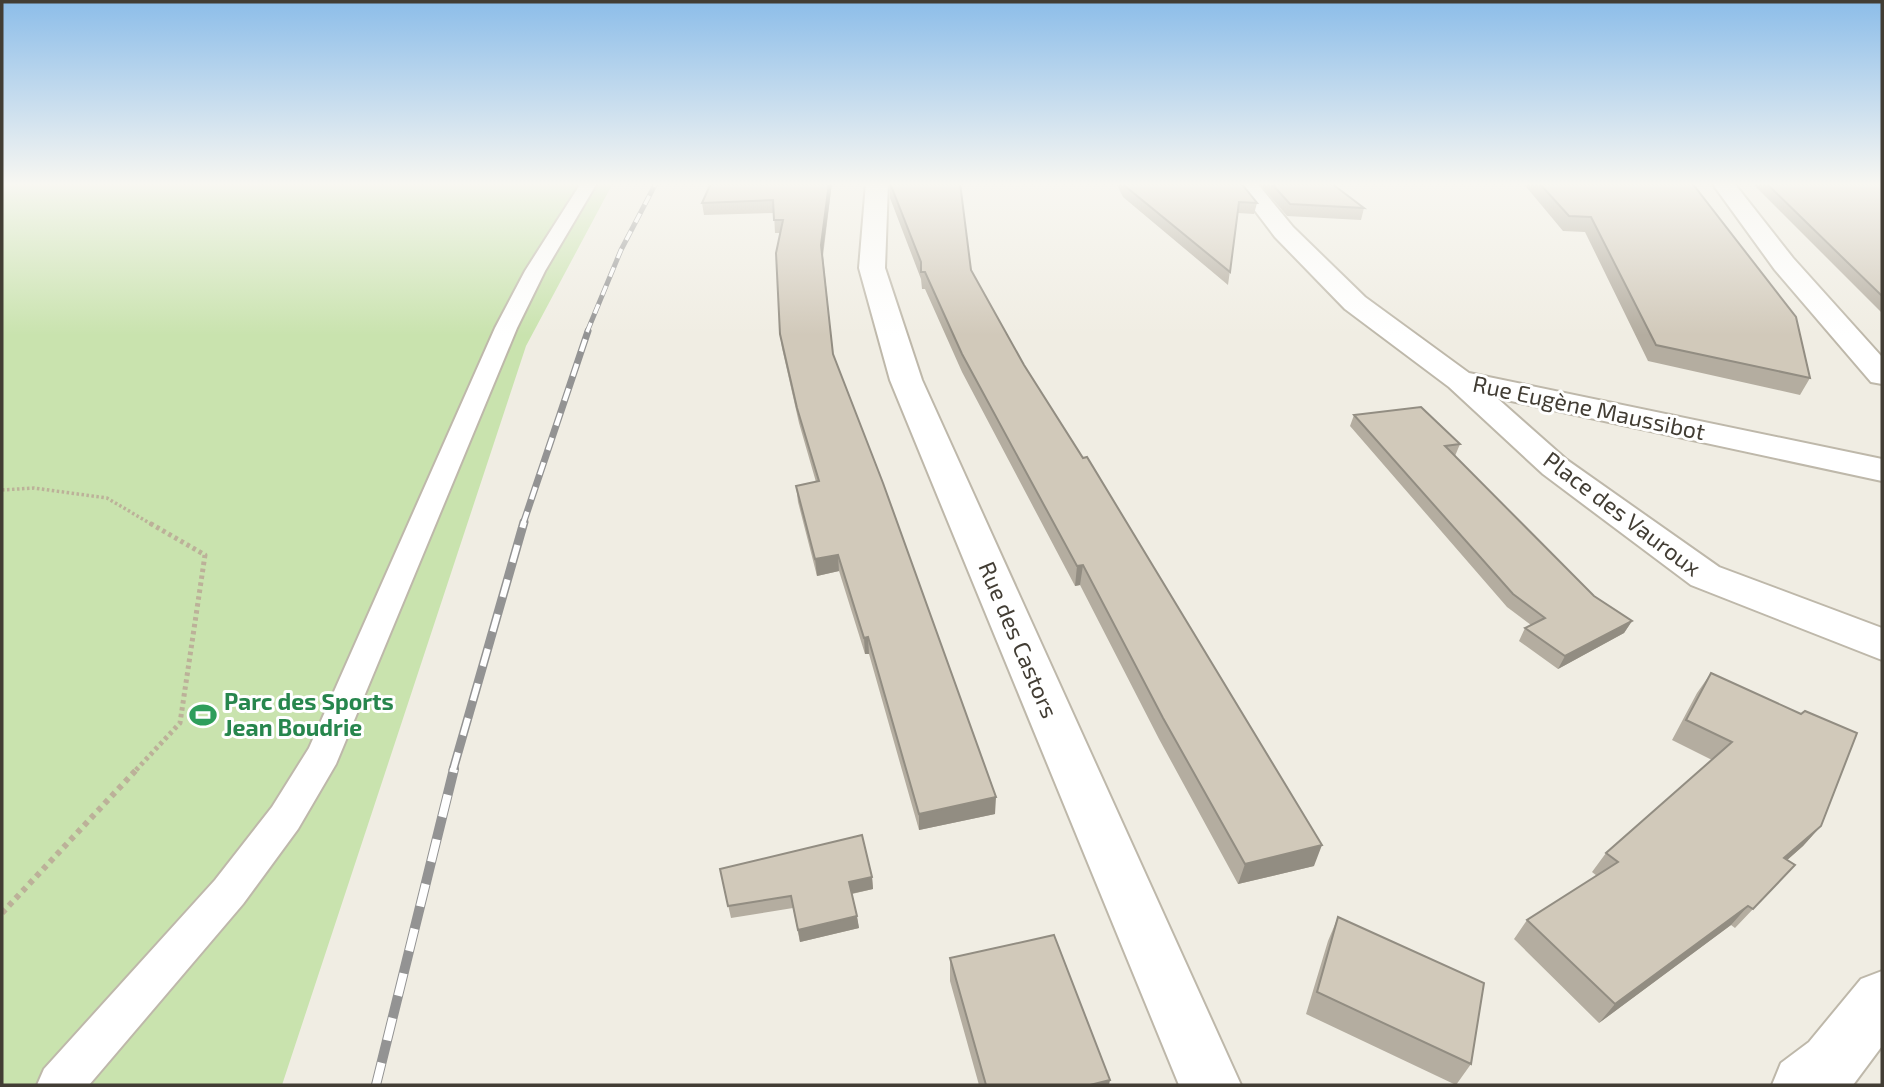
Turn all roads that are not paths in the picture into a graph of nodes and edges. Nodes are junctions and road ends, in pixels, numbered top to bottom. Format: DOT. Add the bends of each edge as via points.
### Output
graph roads {
  1 [pos="557,234"];
  2 [pos="874,234"];
  3 [pos="1286,234"];
  4 [pos="1761,234"];
  5 [pos="1882,374"];
  6 [pos="1459,380"];
  7 [pos="1882,470"];
  8 [pos="1882,646"];
  9 [pos="1882,999"];
  10 [pos="60,1085"];
  11 [pos="1210,1085"];
  12 [pos="1802,1085"];
  1 -- 10 [label="lane" via="506,328 324,754 285,818 229,892"];
  2 -- 11 [label="street, Rue des Castors" via="872,268 906,380"];
  3 -- 6 [label="street, Rue Eugène Maussibot" via="1355,303"];
  4 -- 5 [label="street"];
  6 -- 7 [label="street, Rue Eugène Maussibot"];
  6 -- 8 [label="street, Place des Vauroux" via="1555,467 1705,576"];
  9 -- 12 [label="street" via="1832,1064"];
}
